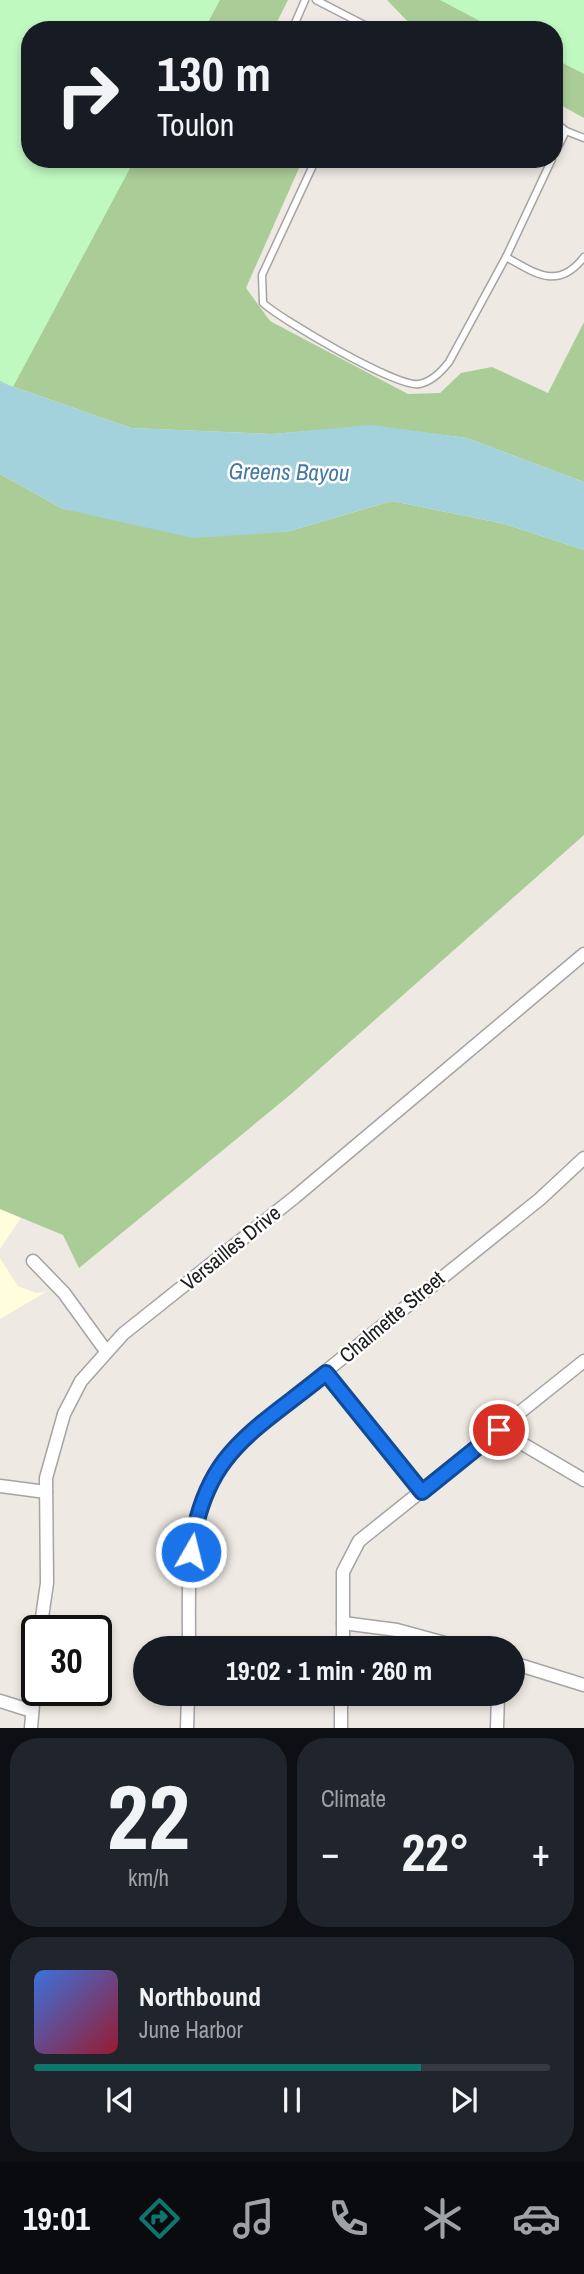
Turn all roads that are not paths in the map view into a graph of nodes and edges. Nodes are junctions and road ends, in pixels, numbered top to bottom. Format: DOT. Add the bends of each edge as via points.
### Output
graph roads {
  1 [pos="305,0"];
  2 [pos="316,0"];
  3 [pos="296,21"];
  4 [pos="357,21"];
  5 [pos="563,129"];
  6 [pos="566,131"];
  7 [pos="563,137"];
  8 [pos="584,138"];
  9 [pos="312,168"];
  10 [pos="548,168"];
  11 [pos="506,257"];
  12 [pos="584,257"];
  13 [pos="584,954"];
  14 [pos="584,1158"];
  15 [pos="33,1261"];
  16 [pos="106,1351"];
  17 [pos="584,1361"];
  18 [pos="326,1373"];
  19 [pos="499,1430"];
  20 [pos="584,1480"];
  21 [pos="0,1486"];
  22 [pos="46,1492"];
  23 [pos="422,1492"];
  24 [pos="42,1615"];
  25 [pos="343,1623"];
  26 [pos="189,1636"];
  27 [pos="343,1636"];
  28 [pos="419,1636"];
  29 [pos="525,1667"];
  30 [pos="584,1685"];
  31 [pos="0,1701"];
  32 [pos="32,1706"];
  33 [pos="188,1706"];
  34 [pos="341,1706"];
  35 [pos="498,1706"];
  36 [pos="32,1711"];
  37 [pos="32,1728"];
  38 [pos="187,1728"];
  39 [pos="341,1728"];
  40 [pos="497,1728"];
  1 -- 3 [label="lane"];
  2 -- 4 [label="lane"];
  5 -- 6 [label="lane"];
  6 -- 7 [label="lane"];
  6 -- 8 [label="lane"];
  9 -- 11 [label="lane" via="262,275 263,303 279,318 392,378 419,384 441,373"];
  10 -- 11 [label="lane"];
  11 -- 12 [label="lane" via="542,277 563,276"];
  13 -- 16 [label="street, Versailles Drive"];
  14 -- 18 [label="street, Chalmette Street"];
  15 -- 16 [label="street" via="64,1293"];
  16 -- 22 [label="street, Versailles Drive" via="81,1381 64,1414"];
  17 -- 19 [label="street"];
  18 -- 23 [label="street"];
  18 -- 26 [label="street, Chalmette Street" via="242,1440 205,1492 191,1552"];
  19 -- 20 [label="street"];
  19 -- 23 [label="street"];
  21 -- 22 [label="street"];
  22 -- 24 [label="street, Versailles Drive" via="47,1584"];
  23 -- 25 [label="street" via="359,1541 343,1572"];
  25 -- 27 [label="street"];
  25 -- 28 [label="street"];
  29 -- 30 [label="street"];
  31 -- 36 [label="street"];
  32 -- 36 [label="street"];
  33 -- 38 [label="street"];
  34 -- 39 [label="street"];
  35 -- 40 [label="street"];
  36 -- 37 [label="street"];
}
